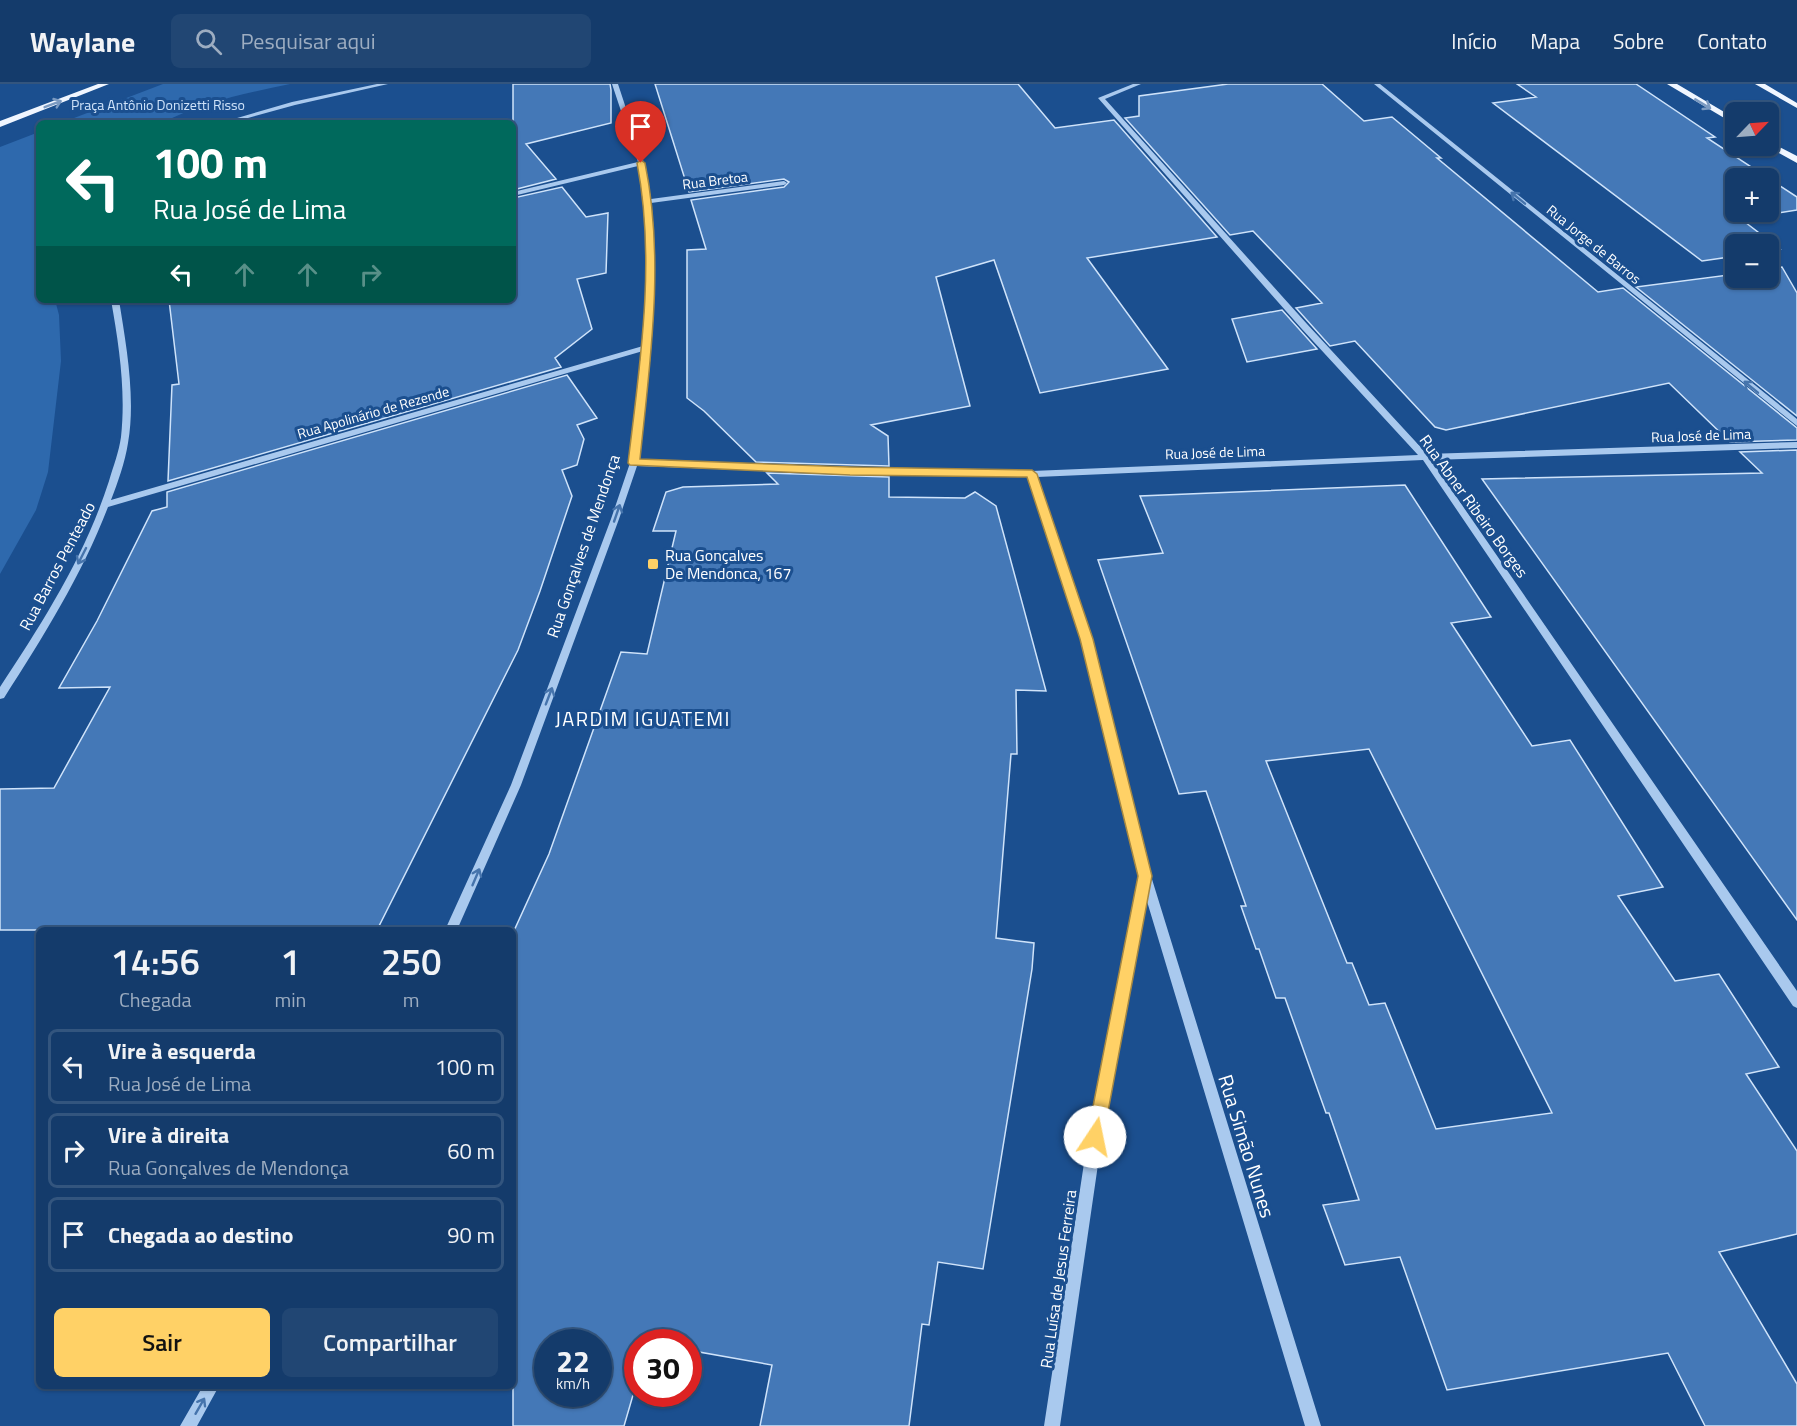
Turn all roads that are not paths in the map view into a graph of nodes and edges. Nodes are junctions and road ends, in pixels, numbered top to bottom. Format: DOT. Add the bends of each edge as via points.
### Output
graph roads {
  1 [pos="105,84"];
  2 [pos="385,84"];
  3 [pos="615,84"];
  4 [pos="1138,84"];
  5 [pos="1377,84"];
  6 [pos="1671,84"];
  7 [pos="1759,84"];
  8 [pos="1797,106"];
  9 [pos="1725,116"];
  10 [pos="234,120"];
  11 [pos="0,124"];
  12 [pos="1779,149"];
  13 [pos="1797,160"];
  14 [pos="641,163"];
  15 [pos="784,183"];
  16 [pos="516,193"];
  17 [pos="648,201"];
  18 [pos="116,303"];
  19 [pos="647,347"];
  20 [pos="1797,423"];
  21 [pos="1797,445"];
  22 [pos="1425,457"];
  23 [pos="634,463"];
  24 [pos="1032,474"];
  25 [pos="108,504"];
  26 [pos="0,695"];
  27 [pos="1145,876"];
  28 [pos="452,927"];
  29 [pos="1797,1002"];
  30 [pos="209,1389"];
  31 [pos="188,1426"];
  32 [pos="1052,1426"];
  33 [pos="1313,1426"];
  11 -- 1 [label="main road, one-way"];
  2 -- 10 [label="street"];
  3 -- 14 [label="street, Rua Gonçalves de Mendonça"];
  4 -- 22 [label="street, Rua Abner Ribeiro Borges" via="1101,98"];
  20 -- 5 [label="street, Rua Jorge de Barros, one-way"];
  6 -- 9 [label="main road, one-way"];
  7 -- 8 [label="main road"];
  12 -- 13 [label="main road"];
  14 -- 16 [label="street"];
  14 -- 17 [label="street, Rua Gonçalves de Mendonça"];
  15 -- 17 [label="street, Rua Bretoa"];
  17 -- 19 [label="street, Rua Gonçalves de Mendonça"];
  18 -- 25 [label="street, Rua Barros Penteado" via="126,385 125,439"];
  19 -- 23 [label="street, Rua Gonçalves de Mendonça"];
  19 -- 25 [label="street, Rua Apolinário de Rezende"];
  21 -- 22 [label="street, Rua José de Lima"];
  22 -- 24 [label="street, Rua José de Lima"];
  22 -- 29 [label="street, Rua Abner Ribeiro Borges"];
  23 -- 24 [label="street, Rua José de Lima"];
  28 -- 23 [label="street, Rua Gonçalves de Mendonça, one-way" via="516,784"];
  24 -- 27 [label="street, Rua Luísa de Jesus Ferreira" via="1086,639"];
  25 -- 26 [label="street, Rua Barros Penteado, one-way" via="29,650"];
  27 -- 32 [label="street, Rua Luísa de Jesus Ferreira" via="1095,1137"];
  27 -- 33 [label="street, Rua Simão Nunes"];
  31 -- 30 [label="street, one-way"];
}
